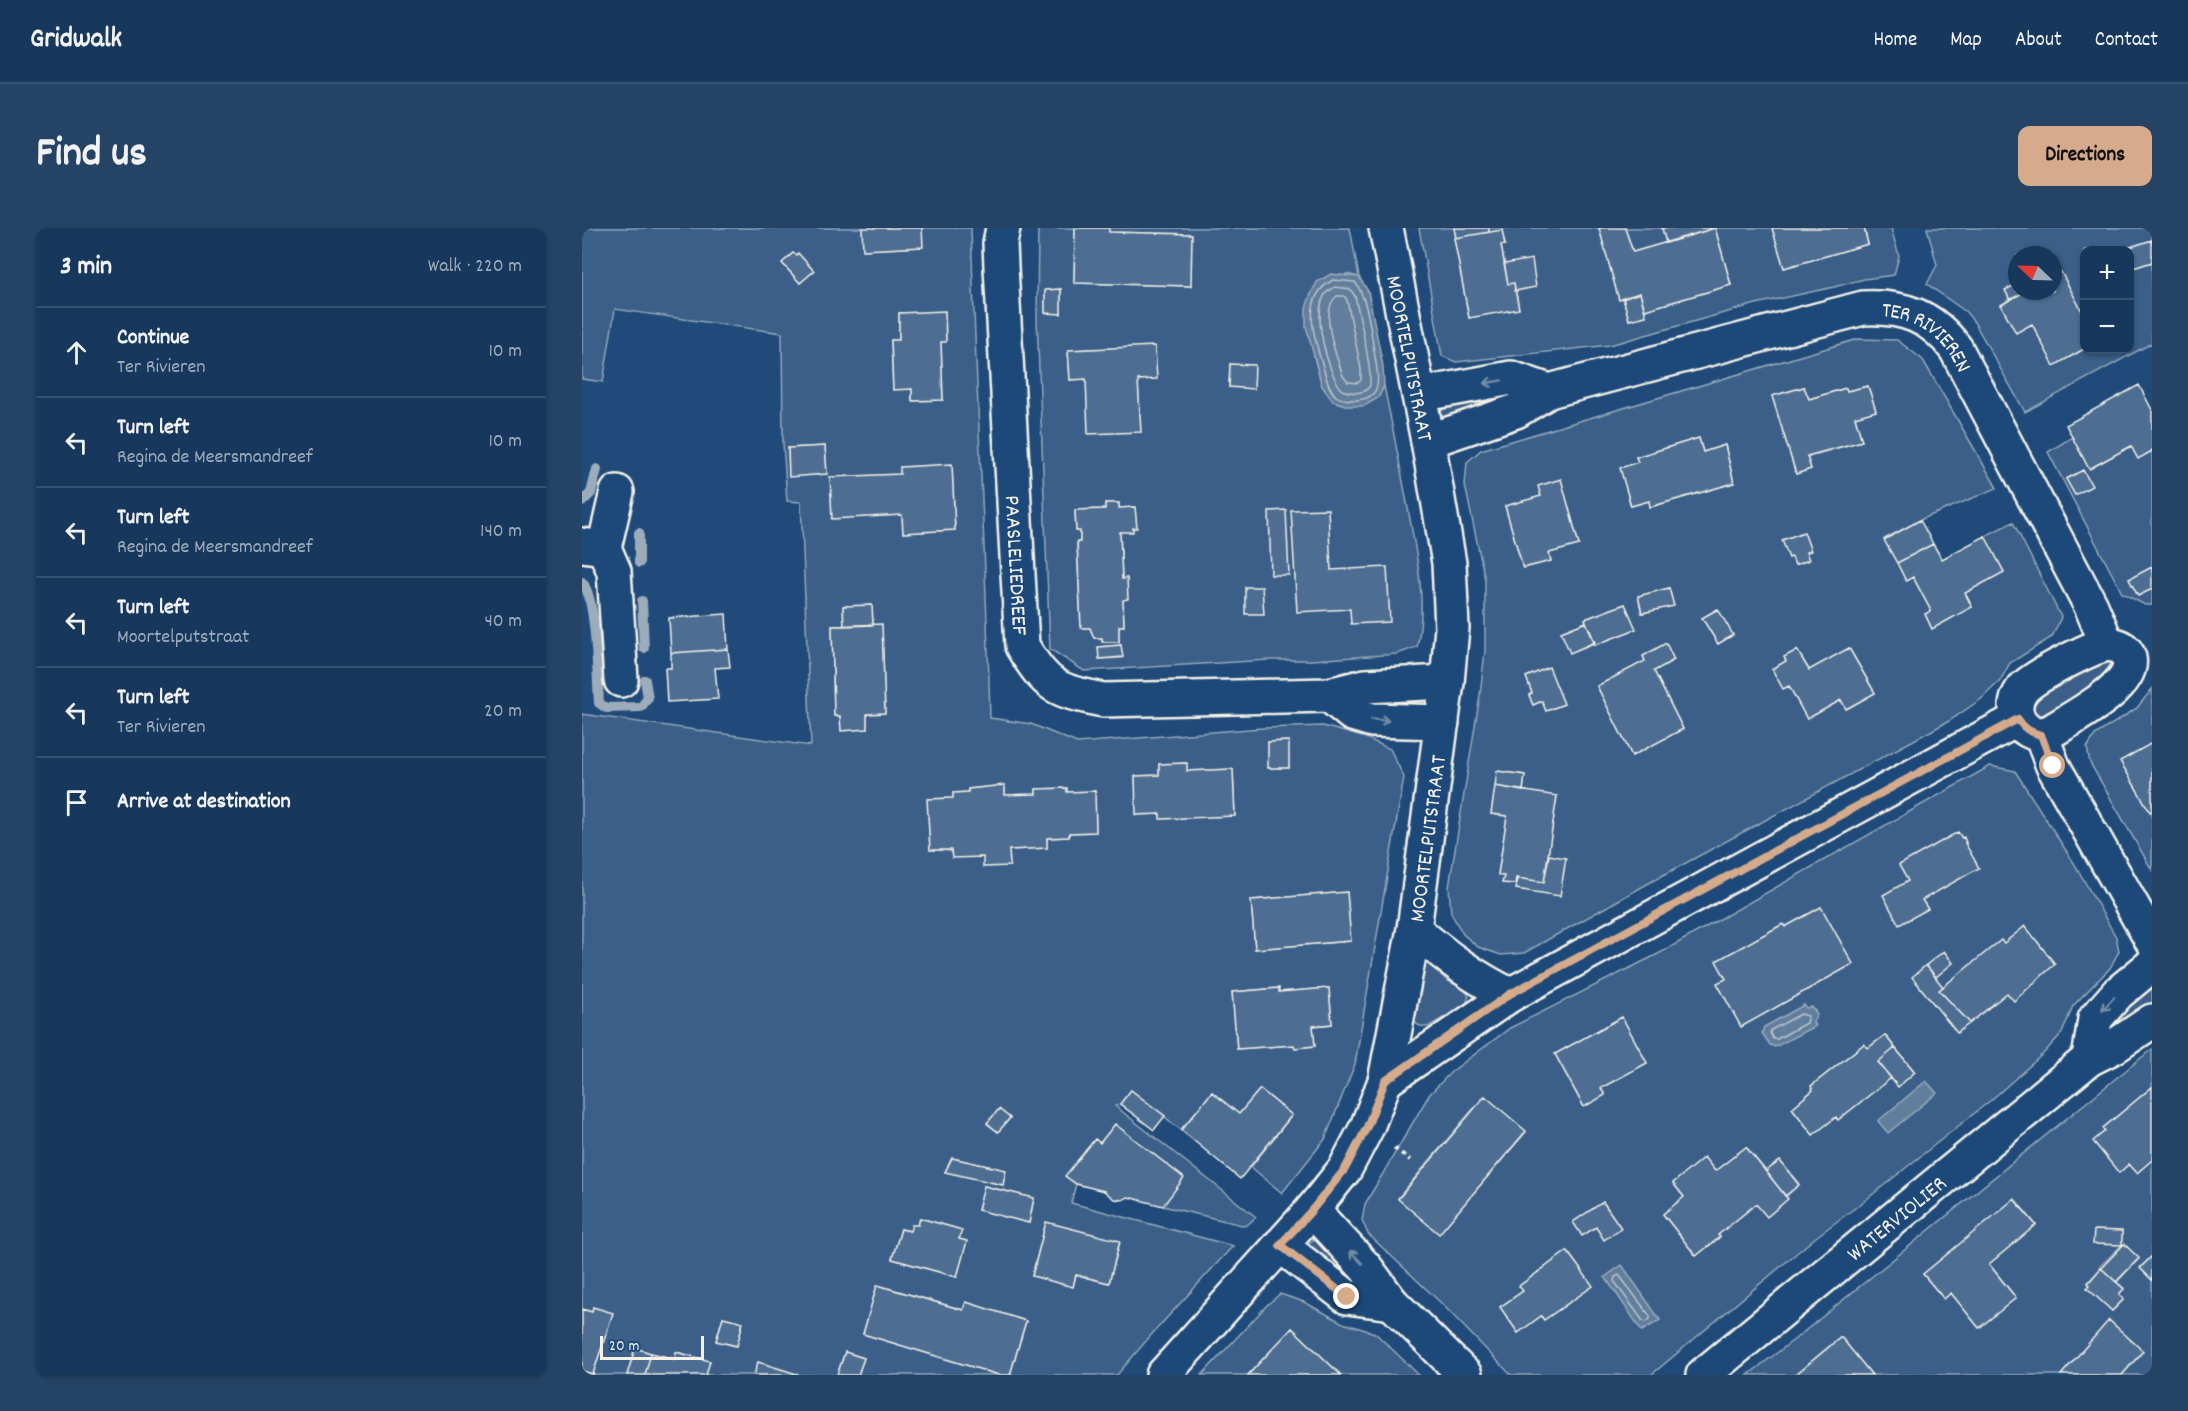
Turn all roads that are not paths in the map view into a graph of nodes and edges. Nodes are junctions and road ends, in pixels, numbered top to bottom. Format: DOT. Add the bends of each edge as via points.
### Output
graph roads {
  1 [pos="1003,228"];
  2 [pos="1386,228"];
  3 [pos="1549,391"];
  4 [pos="1419,395"];
  5 [pos="1428,441"];
  6 [pos="617,492"];
  7 [pos="593,546"];
  8 [pos="2128,645"];
  9 [pos="621,680"];
  10 [pos="1447,682"];
  11 [pos="1329,696"];
  12 [pos="1442,722"];
  13 [pos="2030,727"];
  14 [pos="1414,929"];
  15 [pos="2152,941"];
  16 [pos="2152,965"];
  17 [pos="1510,994"];
  18 [pos="2152,1021"];
  19 [pos="2089,1059"];
  20 [pos="1385,1081"];
  21 [pos="1312,1210"];
  22 [pos="1280,1245"];
  23 [pos="1392,1304"];
  24 [pos="1163,1375"];
  25 [pos="1465,1375"];
  26 [pos="1703,1375"];
  1 -- 11 [label="street, PAASLELIEDREEF" via="1001,267 1022,646 1038,672 1054,687 1103,700"];
  2 -- 4 [label="street, MOORTELPUTSTRAAT"];
  3 -- 4 [label="street, one-way" via="1510,378"];
  3 -- 5 [label="street, TER RIVIEREN" via="1516,411"];
  3 -- 8 [label="street, TER RIVIEREN" via="1863,308 1885,307 1926,320 1945,334 1956,349 2091,606"];
  4 -- 5 [label="street, MOORTELPUTSTRAAT"];
  5 -- 10 [label="street, MOORTELPUTSTRAAT" via="1449,563 1452,628"];
  6 -- 7 [label="street"];
  7 -- 9 [label="street" via="614,571"];
  8 -- 13 [label="street" via="2130,662 2116,689 2050,732"];
  8 -- 13 [label="street" via="2086,651 2030,683 2022,690 2015,708"];
  10 -- 11 [label="street, PAASLELIEDREEF" via="1365,686"];
  10 -- 12 [label="street, MOORTELPUTSTRAAT"];
  11 -- 12 [label="street, one-way" via="1352,714 1372,720"];
  12 -- 14 [label="street, MOORTELPUTSTRAAT"];
  13 -- 15 [label="street"];
  13 -- 17 [label="street"];
  14 -- 17 [label="street" via="1480,980"];
  14 -- 20 [label="street, MOORTELPUTSTRAAT"];
  16 -- 19 [label="street, one-way" via="2118,993 2095,1019"];
  17 -- 20 [label="street"];
  18 -- 19 [label="street, WATERVIOLIER"];
  19 -- 26 [label="street, WATERVIOLIER"];
  20 -- 21 [label="street, MOORTELPUTSTRAAT" via="1345,1169"];
  21 -- 22 [label="street, MOORTELPUTSTRAAT"];
  23 -- 21 [label="street, one-way" via="1366,1268"];
  22 -- 23 [label="street" via="1347,1297"];
  22 -- 24 [label="street, MOORTELPUTSTRAAT"];
  23 -- 25 [label="street"];
}
